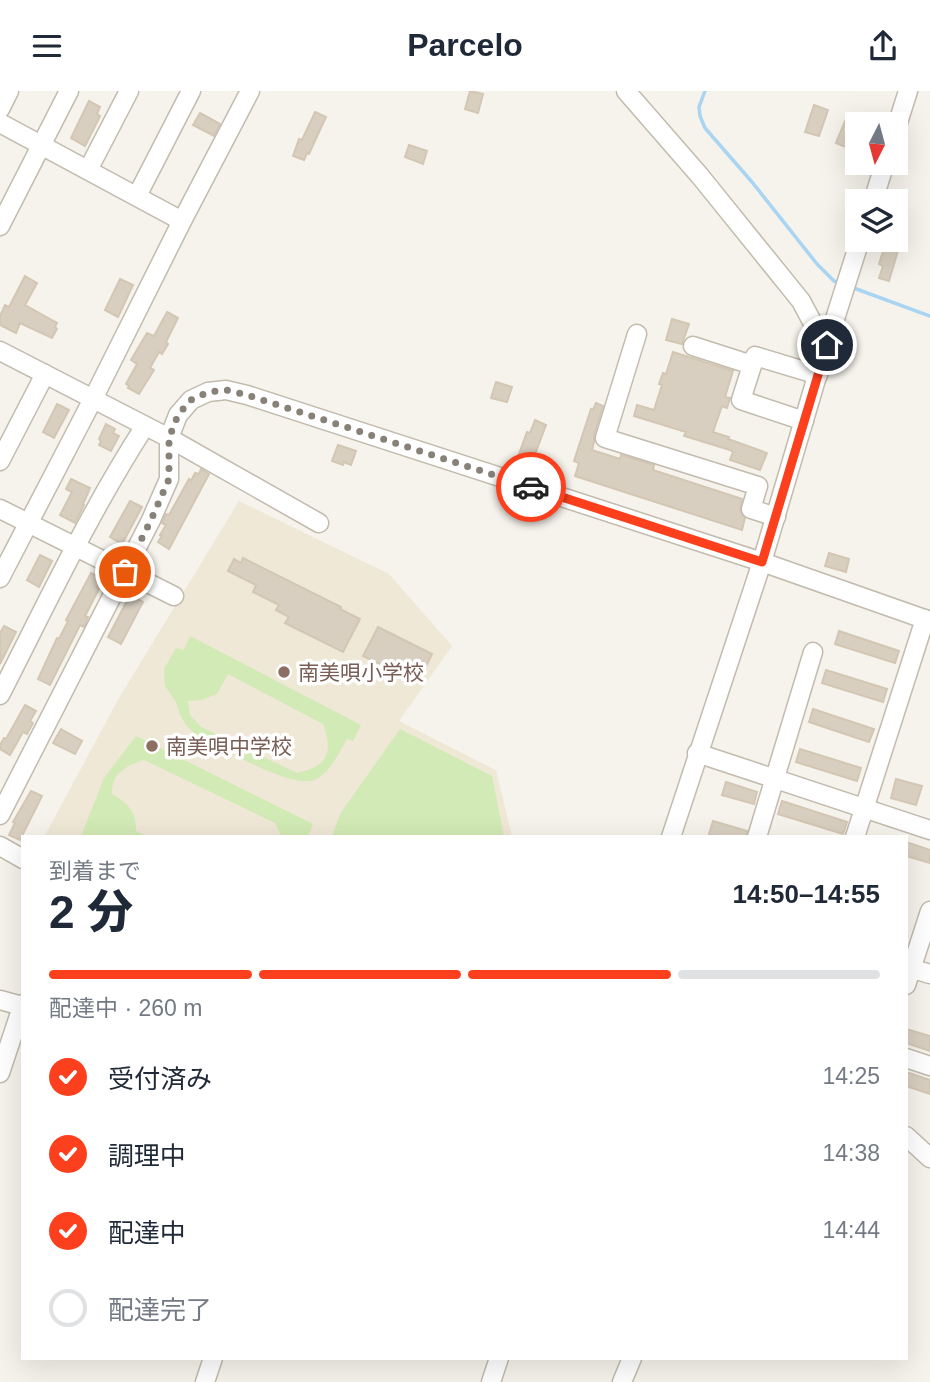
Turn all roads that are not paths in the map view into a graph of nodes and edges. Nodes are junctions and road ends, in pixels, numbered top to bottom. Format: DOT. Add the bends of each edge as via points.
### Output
graph roads {
  1 [pos="9,91"];
  2 [pos="69,91"];
  3 [pos="129,91"];
  4 [pos="191,91"];
  5 [pos="250,91"];
  6 [pos="625,91"];
  7 [pos="908,91"];
  8 [pos="0,109"];
  9 [pos="901,112"];
  10 [pos="0,123"];
  11 [pos="41,145"];
  12 [pos="88,170"];
  13 [pos="137,197"];
  14 [pos="183,221"];
  15 [pos="0,226"];
  16 [pos="856,252"];
  17 [pos="637,334"];
  18 [pos="693,346"];
  19 [pos="0,351"];
  20 [pos="752,365"];
  21 [pos="819,371"];
  22 [pos="45,374"];
  23 [pos="93,399"];
  24 [pos="804,421"];
  25 [pos="145,426"];
  26 [pos="169,438"];
  27 [pos="0,461"];
  28 [pos="0,509"];
  29 [pos="776,517"];
  30 [pos="319,523"];
  31 [pos="27,524"];
  32 [pos="75,548"];
  33 [pos="762,562"];
  34 [pos="125,572"];
  35 [pos="0,578"];
  36 [pos="174,597"];
  37 [pos="928,620"];
  38 [pos="813,652"];
  39 [pos="0,695"];
  40 [pos="697,753"];
  41 [pos="776,779"];
  42 [pos="864,808"];
  43 [pos="0,815"];
  44 [pos="930,830"];
  45 [pos="672,835"];
  46 [pos="758,835"];
  47 [pos="856,835"];
  48 [pos="0,846"];
  49 [pos="21,858"];
  50 [pos="930,911"];
  51 [pos="908,973"];
  52 [pos="930,974"];
  53 [pos="0,1000"];
  54 [pos="21,1005"];
  55 [pos="21,1008"];
  56 [pos="908,1059"];
  57 [pos="930,1066"];
  58 [pos="0,1073"];
  59 [pos="908,1138"];
  60 [pos="930,1158"];
  61 [pos="212,1360"];
  62 [pos="498,1360"];
  63 [pos="631,1360"];
  64 [pos="205,1382"];
  65 [pos="491,1382"];
  66 [pos="622,1382"];
  1 -- 8 [label="street"];
  2 -- 11 [label="street"];
  3 -- 12 [label="street"];
  4 -- 13 [label="street"];
  5 -- 14 [label="street"];
  6 -- 21 [label="street" via="802,301 821,345"];
  7 -- 9 [label="street"];
  10 -- 11 [label="street"];
  11 -- 12 [label="street"];
  11 -- 15 [label="street"];
  12 -- 13 [label="street"];
  13 -- 14 [label="street"];
  14 -- 23 [label="street"];
  16 -- 21 [label="street"];
  17 -- 29 [label="street" via="605,437 758,485 751,509"];
  18 -- 20 [label="street"];
  19 -- 22 [label="street"];
  20 -- 21 [label="street" via="755,356"];
  20 -- 24 [label="street" via="741,400"];
  21 -- 24 [label="street"];
  22 -- 23 [label="street"];
  22 -- 27 [label="street"];
  23 -- 25 [label="street"];
  23 -- 31 [label="street"];
  24 -- 29 [label="street"];
  25 -- 26 [label="street"];
  25 -- 32 [label="street"];
  26 -- 30 [label="street"];
  26 -- 33 [label="street" via="178,415 191,400 226,390"];
  26 -- 34 [label="street" via="169,479"];
  28 -- 31 [label="street"];
  29 -- 33 [label="street"];
  31 -- 32 [label="street"];
  31 -- 35 [label="street"];
  32 -- 34 [label="street"];
  32 -- 39 [label="street"];
  33 -- 37 [label="street"];
  33 -- 40 [label="street"];
  34 -- 36 [label="street"];
  34 -- 43 [label="street"];
  37 -- 42 [label="street"];
  38 -- 41 [label="street"];
  40 -- 41 [label="street"];
  40 -- 45 [label="street"];
  41 -- 42 [label="street"];
  41 -- 46 [label="street"];
  42 -- 44 [label="street"];
  42 -- 47 [label="street"];
  48 -- 49 [label="street"];
  50 -- 51 [label="street"];
  51 -- 52 [label="street"];
  53 -- 54 [label="street"];
  55 -- 58 [label="street"];
  56 -- 57 [label="street"];
  59 -- 60 [label="street"];
  61 -- 64 [label="street"];
  62 -- 65 [label="street"];
  63 -- 66 [label="street"];
}
